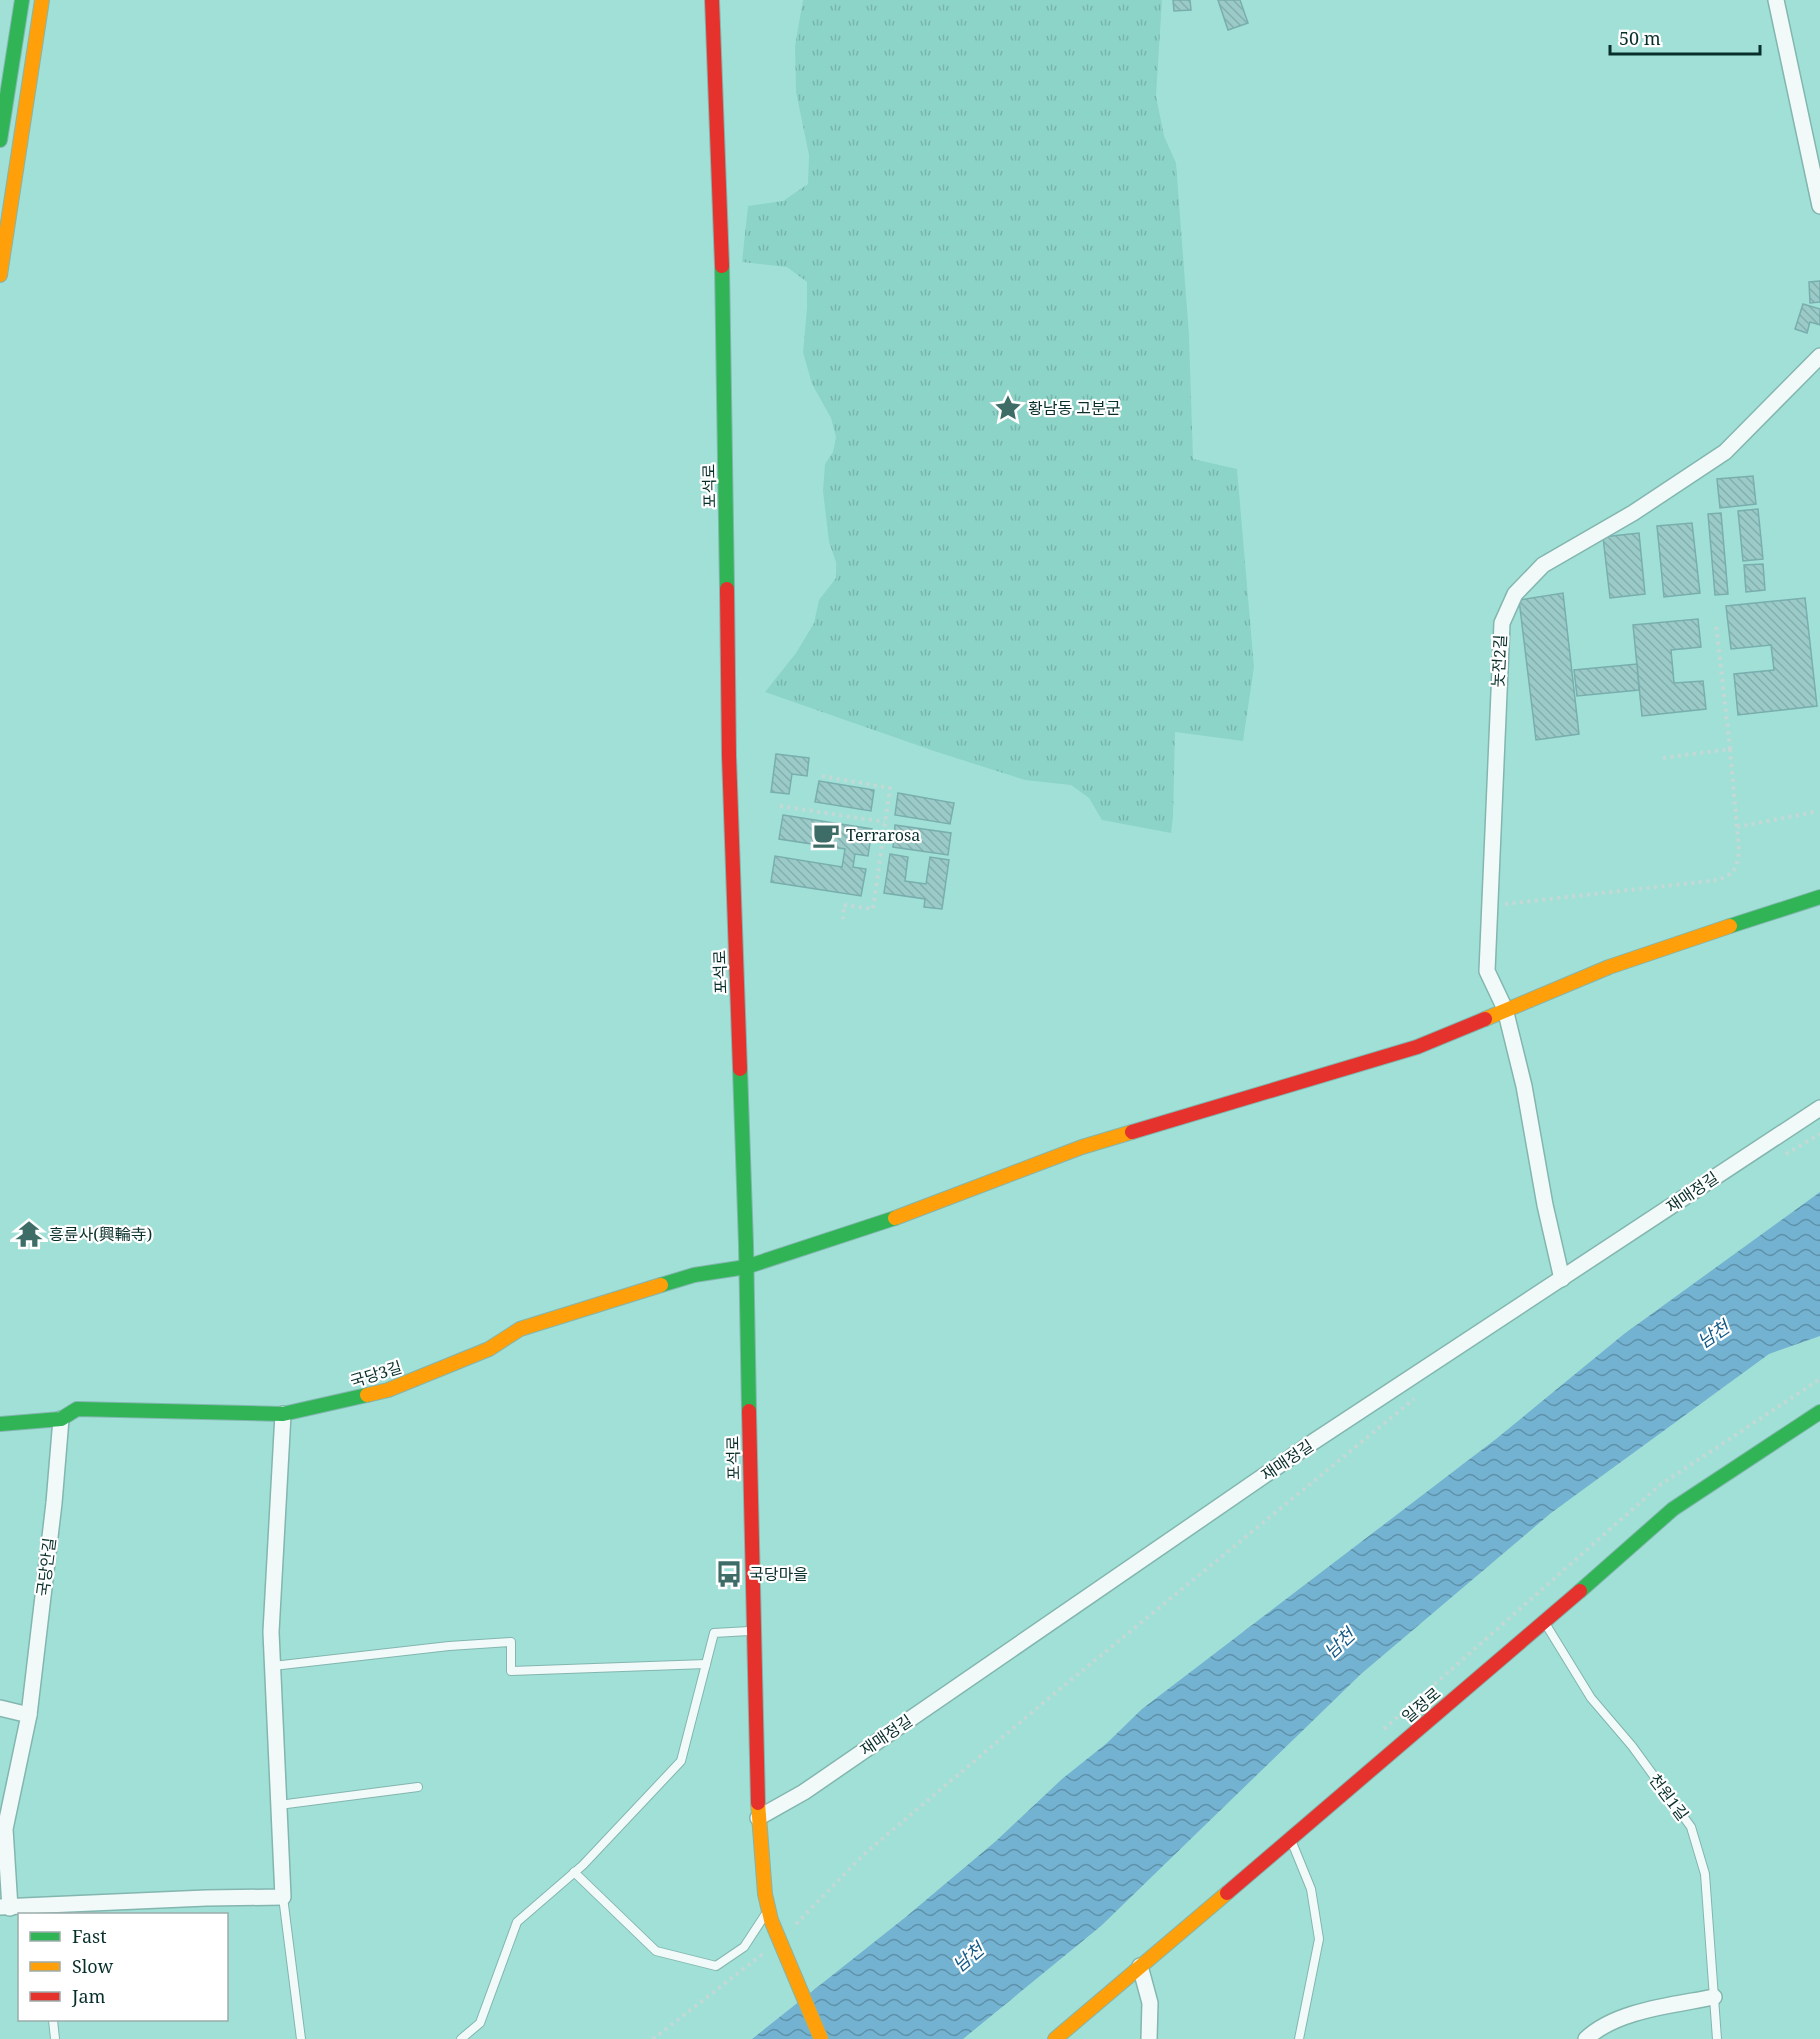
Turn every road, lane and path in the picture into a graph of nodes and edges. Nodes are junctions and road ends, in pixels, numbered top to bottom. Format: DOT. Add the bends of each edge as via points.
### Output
graph roads {
  1 [pos="22,0"];
  2 [pos="42,0"];
  3 [pos="712,0"];
  4 [pos="1776,0"];
  5 [pos="0,140"];
  6 [pos="1820,206"];
  7 [pos="0,275"];
  8 [pos="1820,356"];
  9 [pos="1716,624"];
  10 [pos="1730,749"];
  11 [pos="1663,758"];
  12 [pos="822,776"];
  13 [pos="780,806"];
  14 [pos="1814,812"];
  15 [pos="885,822"];
  16 [pos="1737,827"];
  17 [pos="1820,897"];
  18 [pos="1490,906"];
  19 [pos="843,919"];
  20 [pos="1505,1009"];
  21 [pos="1820,1108"];
  22 [pos="1820,1134"];
  23 [pos="1779,1157"];
  24 [pos="746,1267"];
  25 [pos="1562,1279"];
  26 [pos="1415,1398"];
  27 [pos="1820,1412"];
  28 [pos="283,1414"];
  29 [pos="61,1419"];
  30 [pos="0,1424"];
  31 [pos="1545,1622"];
  32 [pos="752,1631"];
  33 [pos="706,1664"];
  34 [pos="273,1666"];
  35 [pos="0,1707"];
  36 [pos="29,1715"];
  37 [pos="418,1787"];
  38 [pos="279,1804"];
  39 [pos="758,1818"];
  40 [pos="1290,1839"];
  41 [pos="574,1872"];
  42 [pos="283,1897"];
  43 [pos="5,1908"];
  44 [pos="769,1910"];
  45 [pos="41,1911"];
  46 [pos="779,1941"];
  47 [pos="1140,1966"];
  48 [pos="1714,1997"];
  49 [pos="53,2021"];
  50 [pos="55,2039"];
  51 [pos="301,2039"];
  52 [pos="461,2039"];
  53 [pos="653,2039"];
  54 [pos="821,2039"];
  55 [pos="1055,2039"];
  56 [pos="1149,2039"];
  57 [pos="1299,2039"];
  58 [pos="1586,2039"];
  59 [pos="1718,2039"];
  1 -- 5 [label="street"];
  2 -- 7 [label="street"];
  3 -- 24 [label="street, 포석로" via="724,332 729,756"];
  4 -- 6 [label="street"];
  8 -- 18 [label="street, 놋전2길" via="1725,452 1543,566 1515,594 1502,623"];
  9 -- 10 [label="path"];
  10 -- 11 [label="path"];
  10 -- 16 [label="path"];
  12 -- 15 [label="path" via="890,788"];
  13 -- 15 [label="path"];
  14 -- 16 [label="path"];
  15 -- 19 [label="path" via="873,909 844,905"];
  16 -- 18 [label="path" via="1737,864 1731,874 1718,880"];
  17 -- 20 [label="street, 국당3길" via="1609,967"];
  18 -- 20 [label="street, 놋전2길" via="1487,971"];
  20 -- 24 [label="street, 국당3길" via="1417,1047 1082,1147 893,1219"];
  20 -- 25 [label="street, 놋전2길"];
  21 -- 25 [label="street, 재매정길"];
  22 -- 23 [label="path"];
  24 -- 28 [label="street, 국당3길" via="693,1275 520,1329 489,1349 388,1390"];
  24 -- 32 [label="street, 포석로"];
  25 -- 39 [label="street, 재매정길" via="1313,1442 804,1792"];
  26 -- 46 [label="path" via="862,1855"];
  27 -- 31 [label="street, 일정로" via="1673,1509"];
  28 -- 29 [label="street, 국당3길" via="77,1409"];
  28 -- 34 [label="street" via="271,1632"];
  29 -- 30 [label="street, 국당3길"];
  29 -- 36 [label="street, 국당안길"];
  31 -- 40 [label="street, 일정로"];
  31 -- 48 [label="lane, 천원1길" via="1590,1698 1632,1746 1692,1827 1705,1874"];
  32 -- 33 [label="lane" via="714,1633"];
  32 -- 39 [label="street, 포석로"];
  33 -- 34 [label="lane" via="511,1671 511,1642"];
  33 -- 41 [label="lane" via="681,1761"];
  34 -- 38 [label="street"];
  35 -- 36 [label="street"];
  36 -- 43 [label="street, 국당안길" via="5,1829"];
  37 -- 38 [label="lane"];
  38 -- 42 [label="street"];
  39 -- 44 [label="street, 포석로"];
  40 -- 47 [label="street, 일정로"];
  40 -- 57 [label="lane" via="1311,1889 1319,1939"];
  41 -- 44 [label="lane" via="656,1951 716,1966 744,1947"];
  41 -- 52 [label="lane" via="517,1922 480,2023"];
  42 -- 45 [label="street" via="206,1898"];
  42 -- 51 [label="lane"];
  43 -- 45 [label="street"];
  44 -- 46 [label="street, 포석로"];
  46 -- 53 [label="path"];
  46 -- 54 [label="street, 포석로"];
  47 -- 55 [label="street, 일정로"];
  47 -- 56 [label="street" via="1150,2003"];
  48 -- 58 [label="street" via="1636,2013 1596,2029"];
  48 -- 59 [label="lane, 천원1길"];
  49 -- 50 [label="lane"];
}
